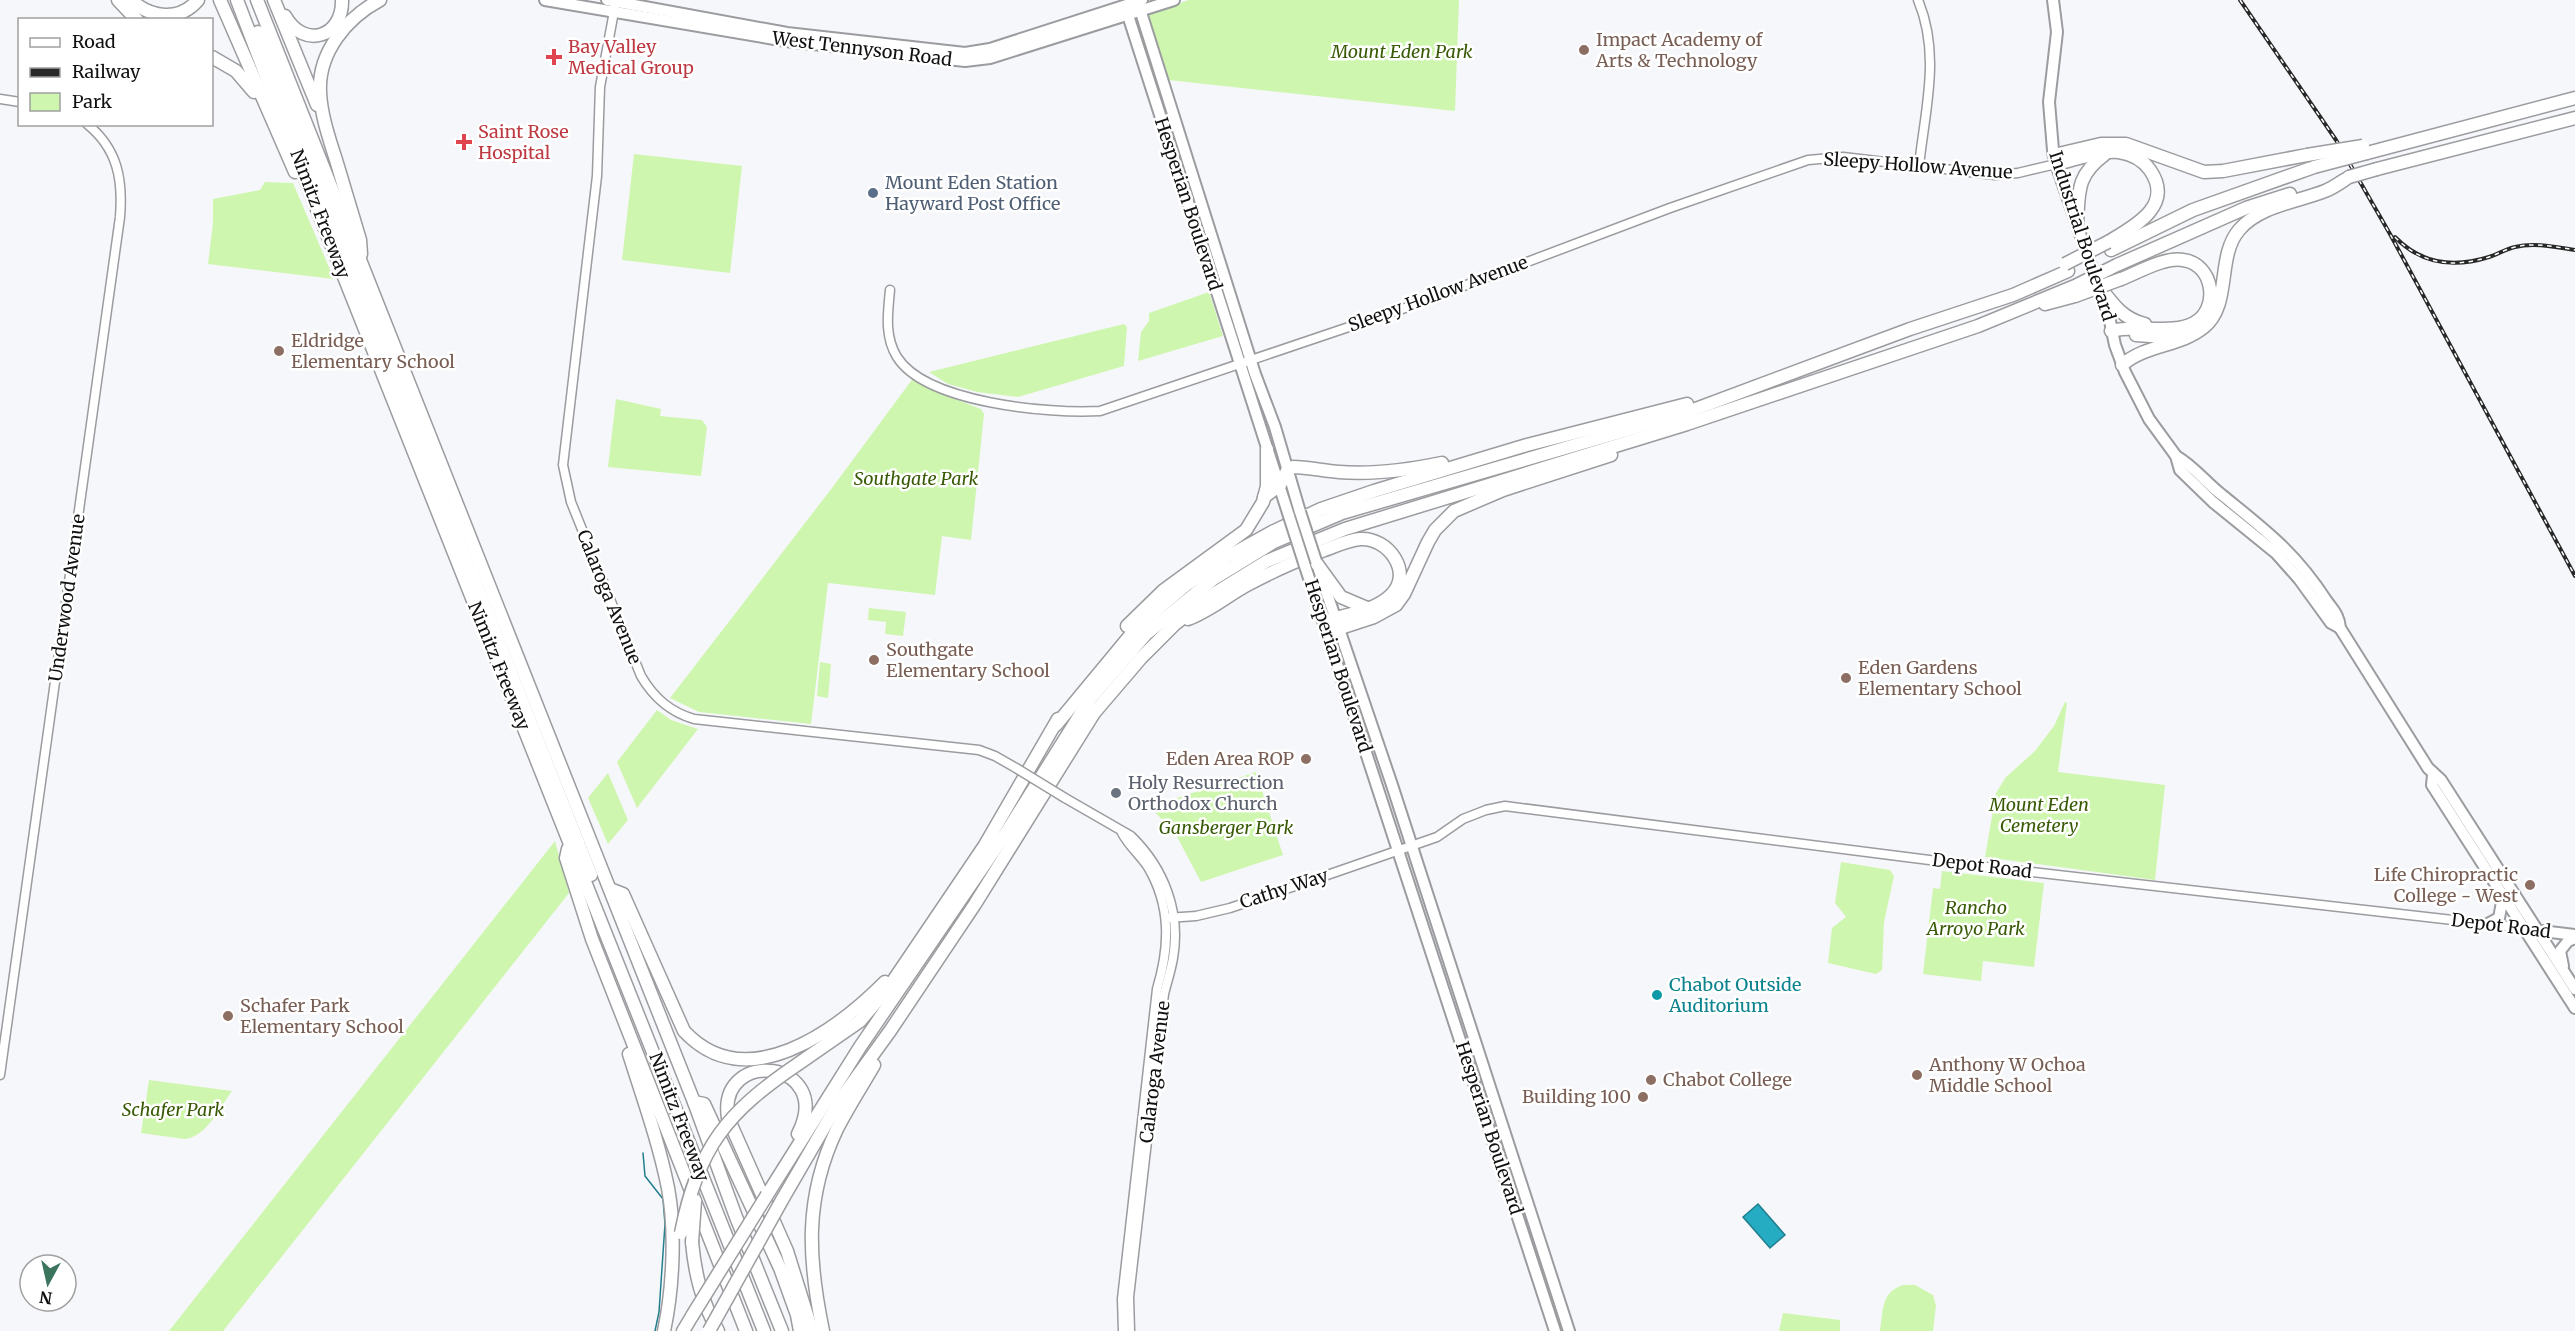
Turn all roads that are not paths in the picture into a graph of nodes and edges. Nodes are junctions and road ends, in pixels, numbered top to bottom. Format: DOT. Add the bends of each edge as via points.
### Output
graph roads {
  1 [pos="118,0"];
  2 [pos="131,0"];
  3 [pos="198,0"];
  4 [pos="220,0"];
  5 [pos="237,0"];
  6 [pos="246,0"];
  7 [pos="257,0"];
  8 [pos="275,0"];
  9 [pos="342,0"];
  10 [pos="380,0"];
  11 [pos="545,0"];
  12 [pos="1174,0"];
  13 [pos="1918,0"];
  14 [pos="2053,0"];
  15 [pos="613,3"];
  16 [pos="1139,3"];
  17 [pos="1125,6"];
  18 [pos="135,18"];
  19 [pos="213,58"];
  20 [pos="2575,98"];
  21 [pos="0,99"];
  22 [pos="18,102"];
  23 [pos="265,107"];
  24 [pos="2575,118"];
  25 [pos="2575,124"];
  26 [pos="90,127"];
  27 [pos="2531,130"];
  28 [pos="327,131"];
  29 [pos="2365,149"];
  30 [pos="2107,153"];
  31 [pos="2055,160"];
  32 [pos="1919,166"];
  33 [pos="2325,187"];
  34 [pos="317,208"];
  35 [pos="2076,224"];
  36 [pos="2110,246"];
  37 [pos="362,267"];
  38 [pos="2096,282"];
  39 [pos="890,290"];
  40 [pos="2076,291"];
  41 [pos="2158,327"];
  42 [pos="2111,331"];
  43 [pos="2181,338"];
  44 [pos="1245,363"];
  45 [pos="2122,364"];
  46 [pos="1783,376"];
  47 [pos="1687,424"];
  48 [pos="1268,449"];
  49 [pos="1510,449"];
  50 [pos="1288,470"];
  51 [pos="1280,485"];
  52 [pos="1264,497"];
  53 [pos="1313,564"];
  54 [pos="1368,608"];
  55 [pos="1175,624"];
  56 [pos="1332,625"];
  57 [pos="1056,725"];
  58 [pos="2433,775"];
  59 [pos="2447,808"];
  60 [pos="2473,830"];
  61 [pos="568,843"];
  62 [pos="1410,846"];
  63 [pos="1399,850"];
  64 [pos="610,889"];
  65 [pos="2503,897"];
  66 [pos="1171,918"];
  67 [pos="2488,924"];
  68 [pos="2523,928"];
  69 [pos="2536,930"];
  70 [pos="2575,936"];
  71 [pos="907,960"];
  72 [pos="604,970"];
  73 [pos="2567,977"];
  74 [pos="2575,989"];
  75 [pos="2575,1008"];
  76 [pos="890,1032"];
  77 [pos="0,1075"];
  78 [pos="694,1102"];
  79 [pos="705,1159"];
  80 [pos="768,1195"];
  81 [pos="758,1241"];
  82 [pos="666,1331"];
  83 [pos="683,1331"];
  84 [pos="701,1331"];
  85 [pos="709,1331"];
  86 [pos="718,1331"];
  87 [pos="746,1331"];
  88 [pos="764,1331"];
  89 [pos="771,1331"];
  90 [pos="782,1331"];
  91 [pos="800,1331"];
  92 [pos="812,1331"];
  93 [pos="823,1331"];
  94 [pos="1123,1331"];
  95 [pos="1130,1331"];
  96 [pos="1555,1331"];
  97 [pos="1569,1331"];
  1 -- 18 [label="highway"];
  2 -- 3 [label="highway" via="148,11 168,15 182,13"];
  4 -- 23 [label="highway"];
  5 -- 34 [label="highway, Nimitz Freeway"];
  6 -- 89 [label="highway"];
  7 -- 37 [label="highway, Nimitz Freeway"];
  8 -- 9 [label="highway" via="296,30 317,36 337,23"];
  8 -- 28 [label="highway"];
  10 -- 28 [label="highway" via="348,24 324,61 320,95"];
  11 -- 15 [label="main road, West Tennyson Road"];
  12 -- 16 [label="main road, West Tennyson Road"];
  13 -- 32 [label="street" via="1927,26 1931,59"];
  14 -- 31 [label="main road, Industrial Boulevard" via="2057,32 2049,102"];
  15 -- 17 [label="main road, West Tennyson Road" via="786,41 965,61 990,58"];
  15 -- 66 [label="street, Calaroga Avenue, bridge" via="600,87 597,176 563,465 569,496 641,676 664,705 694,719 979,750 995,756 1122,833 1147,866"];
  16 -- 17 [label="main road, West Tennyson Road"];
  16 -- 44 [label="main road, Hesperian Boulevard"];
  17 -- 44 [label="main road, Hesperian Boulevard"];
  19 -- 23 [label="highway" via="236,71"];
  20 -- 29 [label="highway" via="2400,145"];
  21 -- 22 [label="street"];
  23 -- 34 [label="highway" via="306,199"];
  24 -- 27 [label="highway"];
  25 -- 27 [label="highway"];
  26 -- 77 [label="street, Underwood Avenue" via="106,143 120,176 120,217"];
  27 -- 33 [label="highway, bridge" via="2377,169"];
  28 -- 37 [label="highway" via="360,240"];
  29 -- 31 [label="highway, bridge" via="2212,172 2192,169 2116,142"];
  29 -- 36 [label="highway, bridge" via="2193,210"];
  30 -- 31 [label="highway"];
  30 -- 35 [label="highway" via="2089,167 2080,182"];
  30 -- 36 [label="highway" via="2128,154 2145,164 2152,174 2157,196 2144,220"];
  31 -- 32 [label="street, Sleepy Hollow Avenue" via="2006,175"];
  31 -- 35 [label="main road, Industrial Boulevard"];
  32 -- 44 [label="street, Sleepy Hollow Avenue" via="1843,157 1808,160"];
  33 -- 40 [label="highway, bridge" via="2246,208 2117,265"];
  33 -- 43 [label="highway" via="2243,225 2228,249 2214,314 2199,331"];
  34 -- 61 [label="highway, Nimitz Freeway"];
  35 -- 38 [label="main road, Industrial Boulevard"];
  36 -- 46 [label="highway" via="1992,302"];
  37 -- 64 [label="highway, Nimitz Freeway"];
  38 -- 41 [label="highway" via="2127,318"];
  38 -- 42 [label="main road, Industrial Boulevard"];
  39 -- 44 [label="street, Sleepy Hollow Avenue" via="887,324 898,358 947,393 1075,412 1100,411"];
  40 -- 41 [label="highway, bridge" via="2175,260 2186,260 2201,268 2210,288 2210,302 2204,314 2187,326"];
  40 -- 47 [label="highway" via="2056,303 2032,304 1978,326"];
  41 -- 42 [label="highway"];
  42 -- 43 [label="highway"];
  42 -- 45 [label="main road, Industrial Boulevard"];
  43 -- 45 [label="highway" via="2133,355"];
  44 -- 48 [label="main road, Hesperian Boulevard"];
  44 -- 50 [label="main road, Hesperian Boulevard"];
  45 -- 58 [label="main road, Industrial Boulevard" via="2148,416 2176,456 2180,470 2276,554 2331,623 2340,628"];
  46 -- 49 [label="highway"];
  46 -- 80 [label="highway" via="1682,414 1331,517 1253,554 1183,602 1129,652 1083,709 1006,833 860,1047"];
  47 -- 55 [label="highway" via="1334,533 1246,573"];
  47 -- 56 [label="highway" via="1595,462 1503,490 1454,511 1435,530 1396,605 1383,614"];
  48 -- 51 [label="main road, Hesperian Boulevard"];
  48 -- 52 [label="highway"];
  49 -- 50 [label="highway" via="1394,471 1339,472 1293,467"];
  49 -- 57 [label="highway" via="1321,509 1227,557 1138,626"];
  50 -- 51 [label="highway"];
  50 -- 53 [label="main road, Hesperian Boulevard, bridge"];
  51 -- 52 [label="highway"];
  51 -- 53 [label="main road, Hesperian Boulevard, bridge" via="1289,516"];
  52 -- 57 [label="highway" via="1246,530 1140,612 1090,669"];
  53 -- 54 [label="highway" via="1341,597"];
  53 -- 56 [label="main road, Hesperian Boulevard"];
  54 -- 55 [label="highway" via="1395,591 1399,573 1389,548 1364,538 1289,564"];
  54 -- 56 [label="highway"];
  55 -- 76 [label="highway" via="1094,713"];
  56 -- 62 [label="main road, Hesperian Boulevard"];
  56 -- 63 [label="main road, Hesperian Boulevard"];
  57 -- 71 [label="highway" via="985,845"];
  58 -- 59 [label="main road, Industrial Boulevard" via="2432,785"];
  58 -- 60 [label="main road, Industrial Boulevard" via="2441,780"];
  59 -- 60 [label="main road" via="2468,830"];
  59 -- 65 [label="main road, Industrial Boulevard"];
  60 -- 69 [label="main road, Industrial Boulevard"];
  61 -- 72 [label="highway" via="566,858"];
  61 -- 88 [label="highway, Nimitz Freeway"];
  62 -- 63 [label="street, Depot Road"];
  62 -- 67 [label="street, Depot Road" via="1437,837 1463,819 1486,810 1529,807 1945,862"];
  62 -- 97 [label="main road, Hesperian Boulevard"];
  63 -- 66 [label="street, Cathy Way" via="1230,908"];
  63 -- 96 [label="main road, Hesperian Boulevard"];
  64 -- 71 [label="highway" via="622,894 684,1031 702,1048 729,1059 758,1058 813,1040 862,1004"];
  64 -- 78 [label="highway, Nimitz Freeway"];
  65 -- 67 [label="main road" via="2499,918"];
  65 -- 68 [label="main road, Industrial Boulevard"];
  66 -- 94 [label="street, Calaroga Avenue" via="1157,989 1122,1299"];
  66 -- 95 [label="street, Calaroga Avenue" via="1173,959 1164,994 1129,1297"];
  67 -- 68 [label="street, Depot Road"];
  68 -- 69 [label="main road, Depot Road"];
  68 -- 75 [label="main road, Industrial Boulevard"];
  69 -- 70 [label="main road, Depot Road"];
  69 -- 73 [label="main road, Industrial Boulevard"];
  70 -- 73 [label="main road" via="2560,951"];
  71 -- 79 [label="highway, bridge" via="860,1021 760,1090 737,1112 719,1133"];
  72 -- 82 [label="highway" via="668,1189 672,1232"];
  72 -- 87 [label="highway"];
  73 -- 74 [label="main road, Industrial Boulevard"];
  76 -- 81 [label="highway, bridge" via="840,1101"];
  76 -- 93 [label="highway" via="837,1128 816,1190 810,1248"];
  78 -- 90 [label="highway, Nimitz Freeway"];
  78 -- 91 [label="highway" via="704,1104 775,1258"];
  79 -- 82 [label="highway, bridge" via="690,1190 673,1311"];
  79 -- 86 [label="highway, bridge" via="693,1214 692,1242 695,1274"];
  80 -- 83 [label="highway, bridge"];
  80 -- 92 [label="highway" via="806,1113 798,1085 779,1071 766,1070 744,1077 731,1091 728,1118 787,1251"];
  81 -- 84 [label="highway, bridge"];
  81 -- 85 [label="highway, bridge"];
}
